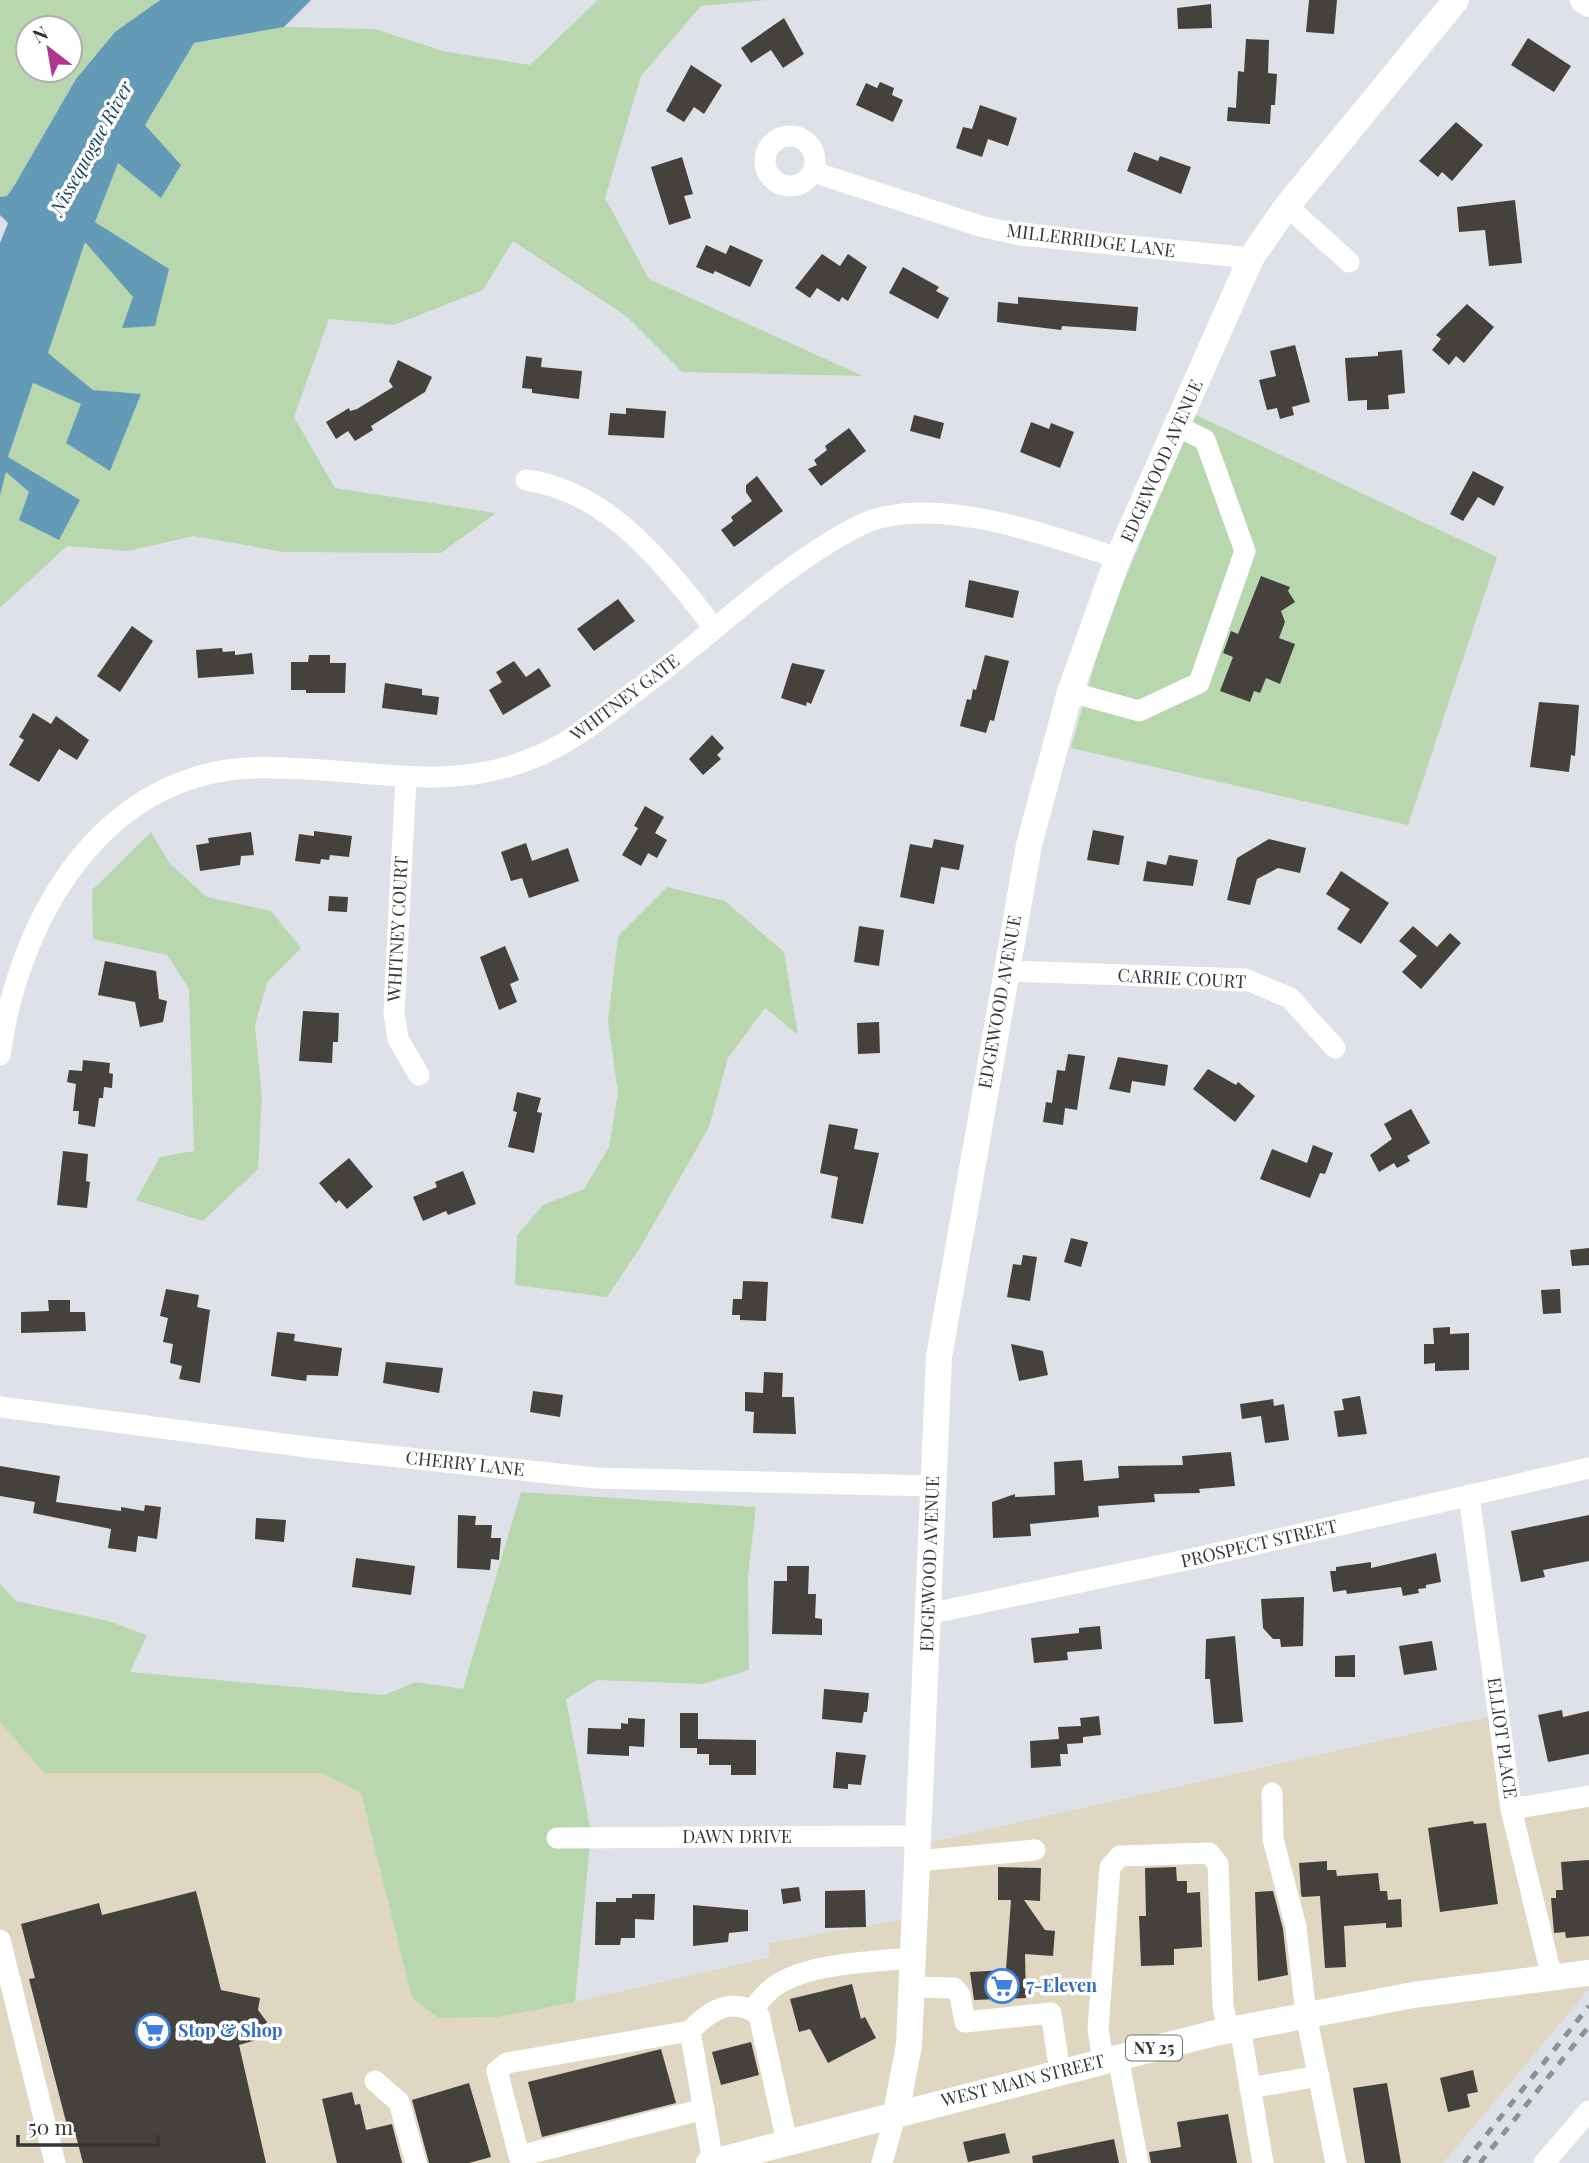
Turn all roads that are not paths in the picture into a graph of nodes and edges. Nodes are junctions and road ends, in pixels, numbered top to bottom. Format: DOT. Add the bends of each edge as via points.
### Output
graph roads {
  1 [pos="1456,0"];
  2 [pos="1583,0"];
  3 [pos="1589,4"];
  4 [pos="813,172"];
  5 [pos="1287,206"];
  6 [pos="1251,258"];
  7 [pos="1349,262"];
  8 [pos="1177,426"];
  9 [pos="526,480"];
  10 [pos="1118,558"];
  11 [pos="714,628"];
  12 [pos="1070,692"];
  13 [pos="406,777"];
  14 [pos="1005,971"];
  15 [pos="1335,1048"];
  16 [pos="0,1055"];
  17 [pos="419,1075"];
  18 [pos="0,1407"];
  19 [pos="1589,1468"];
  20 [pos="933,1486"];
  21 [pos="1469,1496"];
  22 [pos="928,1614"];
  23 [pos="1272,1793"];
  24 [pos="1589,1796"];
  25 [pos="1511,1809"];
  26 [pos="557,1838"];
  27 [pos="917,1848"];
  28 [pos="1035,1850"];
  29 [pos="0,1940"];
  30 [pos="913,1958"];
  31 [pos="1589,1973"];
  32 [pos="1552,1978"];
  33 [pos="911,1987"];
  34 [pos="752,2010"];
  35 [pos="1306,2015"];
  36 [pos="1234,2029"];
  37 [pos="690,2031"];
  38 [pos="1111,2059"];
  39 [pos="1060,2072"];
  40 [pos="1318,2076"];
  41 [pos="375,2081"];
  42 [pos="1250,2088"];
  43 [pos="704,2109"];
  44 [pos="1589,2111"];
  45 [pos="896,2113"];
  46 [pos="787,2142"];
  47 [pos="747,2158"];
  48 [pos="520,2159"];
  49 [pos="1550,2160"];
  50 [pos="711,2162"];
  51 [pos="55,2163"];
  52 [pos="416,2163"];
  53 [pos="882,2163"];
  54 [pos="1138,2163"];
  55 [pos="1263,2163"];
  56 [pos="1336,2163"];
  1 -- 5 [label="main road, EDGEWOOD AVENUE"];
  2 -- 3 [label="main road"];
  4 -- 6 [label="street, MILLERRIDGE LANE" via="1020,235"];
  5 -- 6 [label="main road, EDGEWOOD AVENUE"];
  5 -- 7 [label="street"];
  6 -- 8 [label="main road, EDGEWOOD AVENUE"];
  8 -- 10 [label="main road, EDGEWOOD AVENUE"];
  8 -- 12 [label="street" via="1205,440 1245,551 1199,683 1139,711"];
  9 -- 11 [label="street" via="572,491 632,534 673,575"];
  10 -- 11 [label="street, WHITNEY GATE" via="1037,532 940,513 883,517 841,535 795,564"];
  10 -- 12 [label="main road, EDGEWOOD AVENUE"];
  11 -- 13 [label="street, WHITNEY GATE" via="569,742 527,761 468,778"];
  12 -- 14 [label="main road, EDGEWOOD AVENUE" via="1029,845"];
  13 -- 16 [label="street, WHITNEY GATE" via="303,768 229,769 175,785 135,807 90,845 55,889 28,943 6,1014"];
  13 -- 17 [label="street, WHITNEY COURT" via="394,1013 398,1039"];
  14 -- 15 [label="street, CARRIE COURT" via="1245,979 1290,998"];
  14 -- 20 [label="main road, EDGEWOOD AVENUE" via="939,1357"];
  18 -- 20 [label="street, CHERRY LANE" via="596,1478"];
  19 -- 21 [label="street, PROSPECT STREET"];
  20 -- 22 [label="main road, EDGEWOOD AVENUE"];
  21 -- 22 [label="street, PROSPECT STREET"];
  21 -- 25 [label="street, ELLIOT PLACE"];
  22 -- 27 [label="main road, EDGEWOOD AVENUE"];
  23 -- 35 [label="street" via="1273,1839 1296,1927"];
  24 -- 25 [label="street"];
  25 -- 32 [label="street, ELLIOT PLACE"];
  26 -- 27 [label="street, DAWN DRIVE"];
  27 -- 28 [label="street, DAWN DRIVE"];
  27 -- 30 [label="main road, EDGEWOOD AVENUE"];
  29 -- 51 [label="street"];
  30 -- 33 [label="main road, EDGEWOOD AVENUE"];
  30 -- 34 [label="street" via="829,1968 790,1978 773,1987"];
  31 -- 32 [label="main road, WEST MAIN STREET / NY 25"];
  32 -- 35 [label="main road, WEST MAIN STREET / NY 25" via="1413,1995"];
  33 -- 39 [label="street" via="954,1987 965,2022 1051,2013"];
  33 -- 45 [label="main road, EDGEWOOD AVENUE" via="909,2045"];
  34 -- 37 [label="street" via="720,2007"];
  34 -- 46 [label="street" via="759,2015"];
  35 -- 36 [label="main road, WEST MAIN STREET / NY 25"];
  35 -- 40 [label="street"];
  36 -- 38 [label="main road, WEST MAIN STREET / NY 25"];
  36 -- 38 [label="street" via="1223,2006 1215,1857 1209,1853 1120,1856 1110,1867 1098,2029"];
  36 -- 42 [label="street"];
  37 -- 43 [label="street"];
  37 -- 48 [label="street" via="507,2063 497,2071"];
  38 -- 39 [label="main road, WEST MAIN STREET / NY 25"];
  38 -- 54 [label="street"];
  39 -- 45 [label="main road, WEST MAIN STREET / NY 25"];
  40 -- 42 [label="street"];
  40 -- 56 [label="street"];
  41 -- 52 [label="street" via="400,2102"];
  42 -- 55 [label="street"];
  43 -- 48 [label="street"];
  43 -- 50 [label="street"];
  44 -- 49 [label="street"];
  45 -- 46 [label="main road, WEST MAIN STREET / NY 25"];
  45 -- 53 [label="street"];
  46 -- 47 [label="main road, WEST MAIN STREET / NY 25"];
  47 -- 50 [label="main road, WEST MAIN STREET / NY 25"];
}
